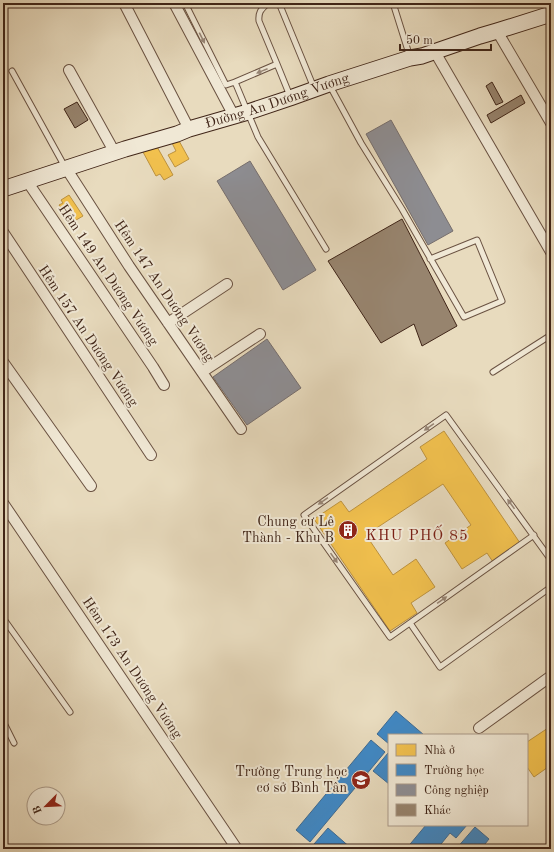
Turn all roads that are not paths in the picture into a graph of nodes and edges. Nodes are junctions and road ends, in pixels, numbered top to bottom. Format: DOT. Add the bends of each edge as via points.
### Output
graph roads {
  1 [pos="124,3"];
  2 [pos="174,3"];
  3 [pos="185,3"];
  4 [pos="268,3"];
  5 [pos="279,3"];
  6 [pos="393,3"];
  7 [pos="551,14"];
  8 [pos="497,31"];
  9 [pos="435,52"];
  10 [pos="410,58"];
  11 [pos="277,64"];
  12 [pos="69,70"];
  13 [pos="12,71"];
  14 [pos="234,82"];
  15 [pos="322,86"];
  16 [pos="290,98"];
  17 [pos="241,114"];
  18 [pos="551,123"];
  19 [pos="189,129"];
  20 [pos="115,153"];
  21 [pos="66,168"];
  22 [pos="27,181"];
  23 [pos="3,189"];
  24 [pos="3,232"];
  25 [pos="326,249"];
  26 [pos="551,252"];
  27 [pos="430,259"];
  28 [pos="227,284"];
  29 [pos="168,323"];
  30 [pos="260,334"];
  31 [pos="551,335"];
  32 [pos="3,362"];
  33 [pos="202,372"];
  34 [pos="493,372"];
  35 [pos="164,385"];
  36 [pos="241,429"];
  37 [pos="151,455"];
  38 [pos="91,486"];
  39 [pos="3,503"];
  40 [pos="534,535"];
  41 [pos="551,560"];
  42 [pos="551,587"];
  43 [pos="3,618"];
  44 [pos="410,623"];
  45 [pos="551,676"];
  46 [pos="70,712"];
  47 [pos="3,721"];
  48 [pos="479,728"];
  49 [pos="14,743"];
  50 [pos="237,849"];
  1 -- 19 [label="street"];
  2 -- 17 [label="street"];
  3 -- 14 [label="lane, one-way" via="226,85"];
  4 -- 11 [label="lane" via="258,15"];
  5 -- 15 [label="lane"];
  6 -- 10 [label="lane"];
  7 -- 8 [label="main road, Đường An Dương Vương"];
  8 -- 9 [label="main road, Đường An Dương Vương"];
  8 -- 18 [label="street"];
  9 -- 10 [label="main road, Đường An Dương Vương"];
  9 -- 26 [label="street"];
  10 -- 15 [label="main road, Đường An Dương Vương"];
  11 -- 14 [label="lane, one-way"];
  11 -- 16 [label="lane"];
  12 -- 20 [label="street"];
  13 -- 21 [label="lane"];
  14 -- 17 [label="lane"];
  15 -- 16 [label="main road, Đường An Dương Vương"];
  15 -- 27 [label="lane" via="361,143"];
  16 -- 17 [label="main road, Đường An Dương Vương"];
  17 -- 19 [label="main road, Đường An Dương Vương"];
  17 -- 25 [label="lane" via="258,137"];
  19 -- 20 [label="main road, Đường An Dương Vương"];
  20 -- 21 [label="main road, Đường An Dương Vương"];
  21 -- 22 [label="main road, Đường An Dương Vương"];
  21 -- 29 [label="street, Hẻm 147 An Dương Vương"];
  22 -- 23 [label="main road, Đường An Dương Vương"];
  22 -- 35 [label="street, Hẻm 149 An Dương Vương"];
  24 -- 37 [label="street, Hẻm 157 An Dương Vương"];
  27 -- 27 [label="lane" via="476,240 502,302 464,317"];
  28 -- 29 [label="street"];
  29 -- 33 [label="street, Hẻm 147 An Dương Vương"];
  30 -- 33 [label="street"];
  31 -- 34 [label="lane"];
  32 -- 38 [label="street"];
  33 -- 36 [label="street, Hẻm 147 An Dương Vương"];
  39 -- 50 [label="street, Hẻm 173 An Dương Vương"];
  40 -- 41 [label="lane"];
  44 -- 40 [label="lane, one-way"];
  40 -- 44 [label="lane, one-way" via="446,415 304,515 390,637"];
  42 -- 44 [label="lane" via="440,667"];
  43 -- 46 [label="lane"];
  45 -- 48 [label="street"];
  47 -- 49 [label="lane"];
}
